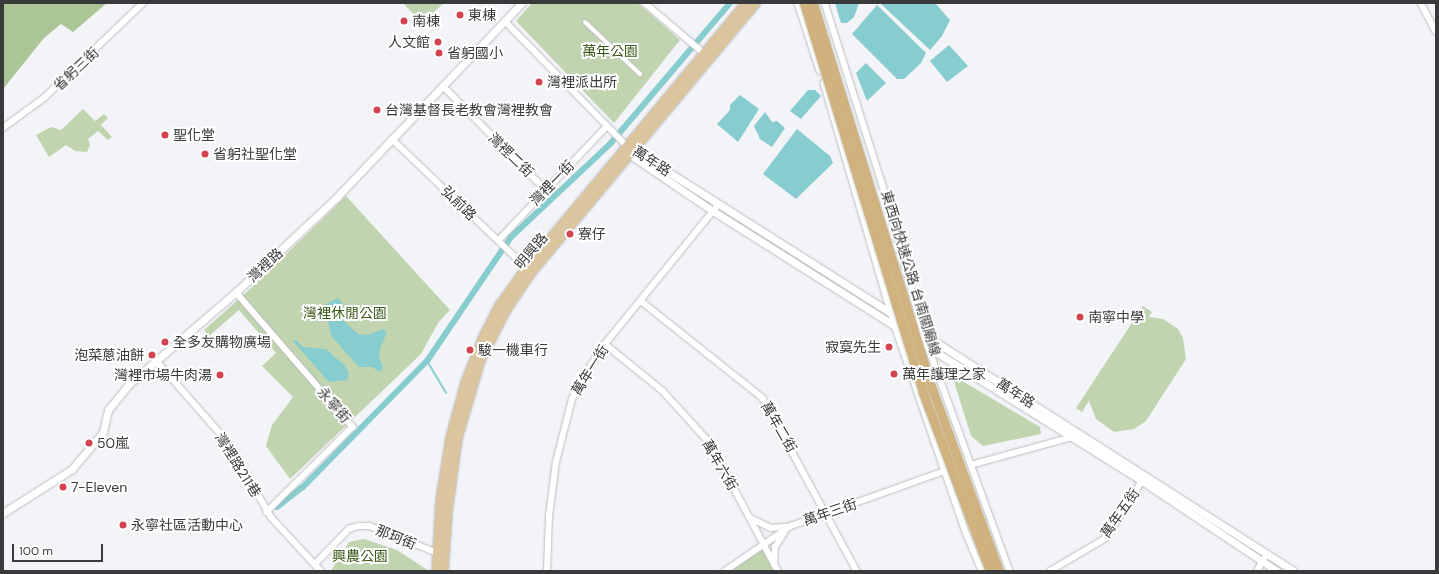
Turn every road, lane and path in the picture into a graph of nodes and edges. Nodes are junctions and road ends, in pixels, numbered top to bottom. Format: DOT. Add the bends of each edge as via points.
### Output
graph roads {
  1 [pos="143,3"];
  2 [pos="522,3"];
  3 [pos="646,3"];
  4 [pos="745,3"];
  5 [pos="755,3"];
  6 [pos="798,3"];
  7 [pos="804,3"];
  8 [pos="813,3"];
  9 [pos="825,3"];
  10 [pos="1421,3"];
  11 [pos="505,21"];
  12 [pos="584,22"];
  13 [pos="1436,31"];
  14 [pos="703,53"];
  15 [pos="640,74"];
  16 [pos="443,86"];
  17 [pos="3,128"];
  18 [pos="608,128"];
  19 [pos="392,139"];
  20 [pos="627,147"];
  21 [pos="545,189"];
  22 [pos="718,205"];
  23 [pos="713,212"];
  24 [pos="498,241"];
  25 [pos="526,267"];
  26 [pos="236,292"];
  27 [pos="641,301"];
  28 [pos="891,313"];
  29 [pos="895,326"];
  30 [pos="924,334"];
  31 [pos="605,344"];
  32 [pos="930,348"];
  33 [pos="156,360"];
  34 [pos="1081,434"];
  35 [pos="1072,437"];
  36 [pos="971,465"];
  37 [pos="945,471"];
  38 [pos="1146,475"];
  39 [pos="1142,481"];
  40 [pos="267,512"];
  41 [pos="3,513"];
  42 [pos="824,515"];
  43 [pos="749,517"];
  44 [pos="791,526"];
  45 [pos="763,545"];
  46 [pos="440,554"];
  47 [pos="1267,554"];
  48 [pos="1263,562"];
  49 [pos="315,564"];
  50 [pos="774,564"];
  51 [pos="321,571"];
  52 [pos="436,571"];
  53 [pos="444,571"];
  54 [pos="547,571"];
  55 [pos="725,571"];
  56 [pos="778,571"];
  57 [pos="857,571"];
  58 [pos="982,571"];
  59 [pos="990,571"];
  60 [pos="999,571"];
  61 [pos="1010,571"];
  62 [pos="1050,571"];
  63 [pos="1258,571"];
  64 [pos="1276,571"];
  65 [pos="1293,571"];
  1 -- 17 [label="street, 省躬三街" via="44,98"];
  2 -- 11 [label="street, 灣裡路"];
  3 -- 14 [label="street"];
  4 -- 14 [label="main road, 明興路"];
  5 -- 14 [label="main road, 明興路"];
  6 -- 28 [label="street"];
  7 -- 59 [label="highway, 東西向快速公路 台南關廟線, bridge" via="923,393"];
  8 -- 60 [label="highway, 東西向快速公路 台南關廟線, bridge" via="932,389"];
  9 -- 30 [label="street" via="890,208"];
  10 -- 13 [label="street"];
  11 -- 16 [label="street, 灣裡路"];
  11 -- 18 [label="street"];
  12 -- 15 [label="street"];
  14 -- 20 [label="main road, 明興路"];
  16 -- 19 [label="street, 灣裡路"];
  16 -- 21 [label="street, 灣裡二街"];
  18 -- 20 [label="street"];
  18 -- 21 [label="street, 灣裡一街"];
  19 -- 24 [label="street, 弘前路"];
  19 -- 26 [label="street, 灣裡路" via="336,198"];
  20 -- 22 [label="street, 萬年路"];
  20 -- 23 [label="street, 萬年路"];
  20 -- 25 [label="main road, 明興路"];
  20 -- 46 [label="main road, 明興路" via="525,280 490,338 471,385 457,438"];
  21 -- 24 [label="street, 灣裡一街"];
  22 -- 23 [label="street, 萬年一街"];
  22 -- 28 [label="street, 萬年路"];
  23 -- 27 [label="street, 萬年一街"];
  23 -- 29 [label="street, 萬年路"];
  24 -- 25 [label="street, 弘前路"];
  25 -- 46 [label="main road, 明興路" via="493,317 465,382 443,476"];
  26 -- 33 [label="street, 灣裡路"];
  26 -- 40 [label="street, 永寧街" via="353,427"];
  27 -- 31 [label="street, 萬年一街"];
  27 -- 42 [label="street, 萬年二街" via="763,398"];
  28 -- 29 [label="street"];
  28 -- 30 [label="street, 萬年路"];
  29 -- 32 [label="street, 萬年路"];
  29 -- 37 [label="street"];
  30 -- 32 [label="street"];
  30 -- 34 [label="street, 萬年路"];
  31 -- 43 [label="street, 萬年六街" via="663,391 711,444"];
  31 -- 54 [label="street, 萬年一街" via="584,374 569,407 556,462 549,516"];
  32 -- 35 [label="street, 萬年路"];
  32 -- 36 [label="street"];
  33 -- 40 [label="street, 灣裡路211巷" via="227,442"];
  33 -- 41 [label="street, 灣裡路" via="112,403 103,432 72,469"];
  34 -- 35 [label="street"];
  34 -- 38 [label="street, 萬年路"];
  35 -- 36 [label="street"];
  35 -- 39 [label="street, 萬年路"];
  36 -- 61 [label="street"];
  37 -- 42 [label="street, 萬年三街"];
  37 -- 58 [label="street"];
  38 -- 39 [label="street, 萬年五街"];
  38 -- 47 [label="street, 萬年路"];
  39 -- 48 [label="street, 萬年路"];
  39 -- 62 [label="street, 萬年五街" via="1106,538"];
  40 -- 49 [label="street, 灣裡路211巷"];
  42 -- 44 [label="street, 萬年三街"];
  42 -- 57 [label="street, 萬年二街"];
  43 -- 44 [label="street" via="771,528"];
  43 -- 45 [label="street, 萬年六街"];
  44 -- 45 [label="street, 萬年三街"];
  44 -- 50 [label="street" via="775,547"];
  45 -- 50 [label="street, 萬年六街"];
  45 -- 55 [label="street, 萬年三街"];
  46 -- 49 [label="street, 那珂街" via="370,526 359,526 349,529"];
  46 -- 52 [label="main road, 明興路"];
  46 -- 53 [label="main road, 明興路"];
  47 -- 48 [label="street"];
  47 -- 65 [label="street, 萬年路"];
  48 -- 63 [label="street"];
  48 -- 64 [label="street, 萬年路"];
  49 -- 51 [label="street, 灣裡路211巷"];
  50 -- 56 [label="street, 萬年六街"];
}
